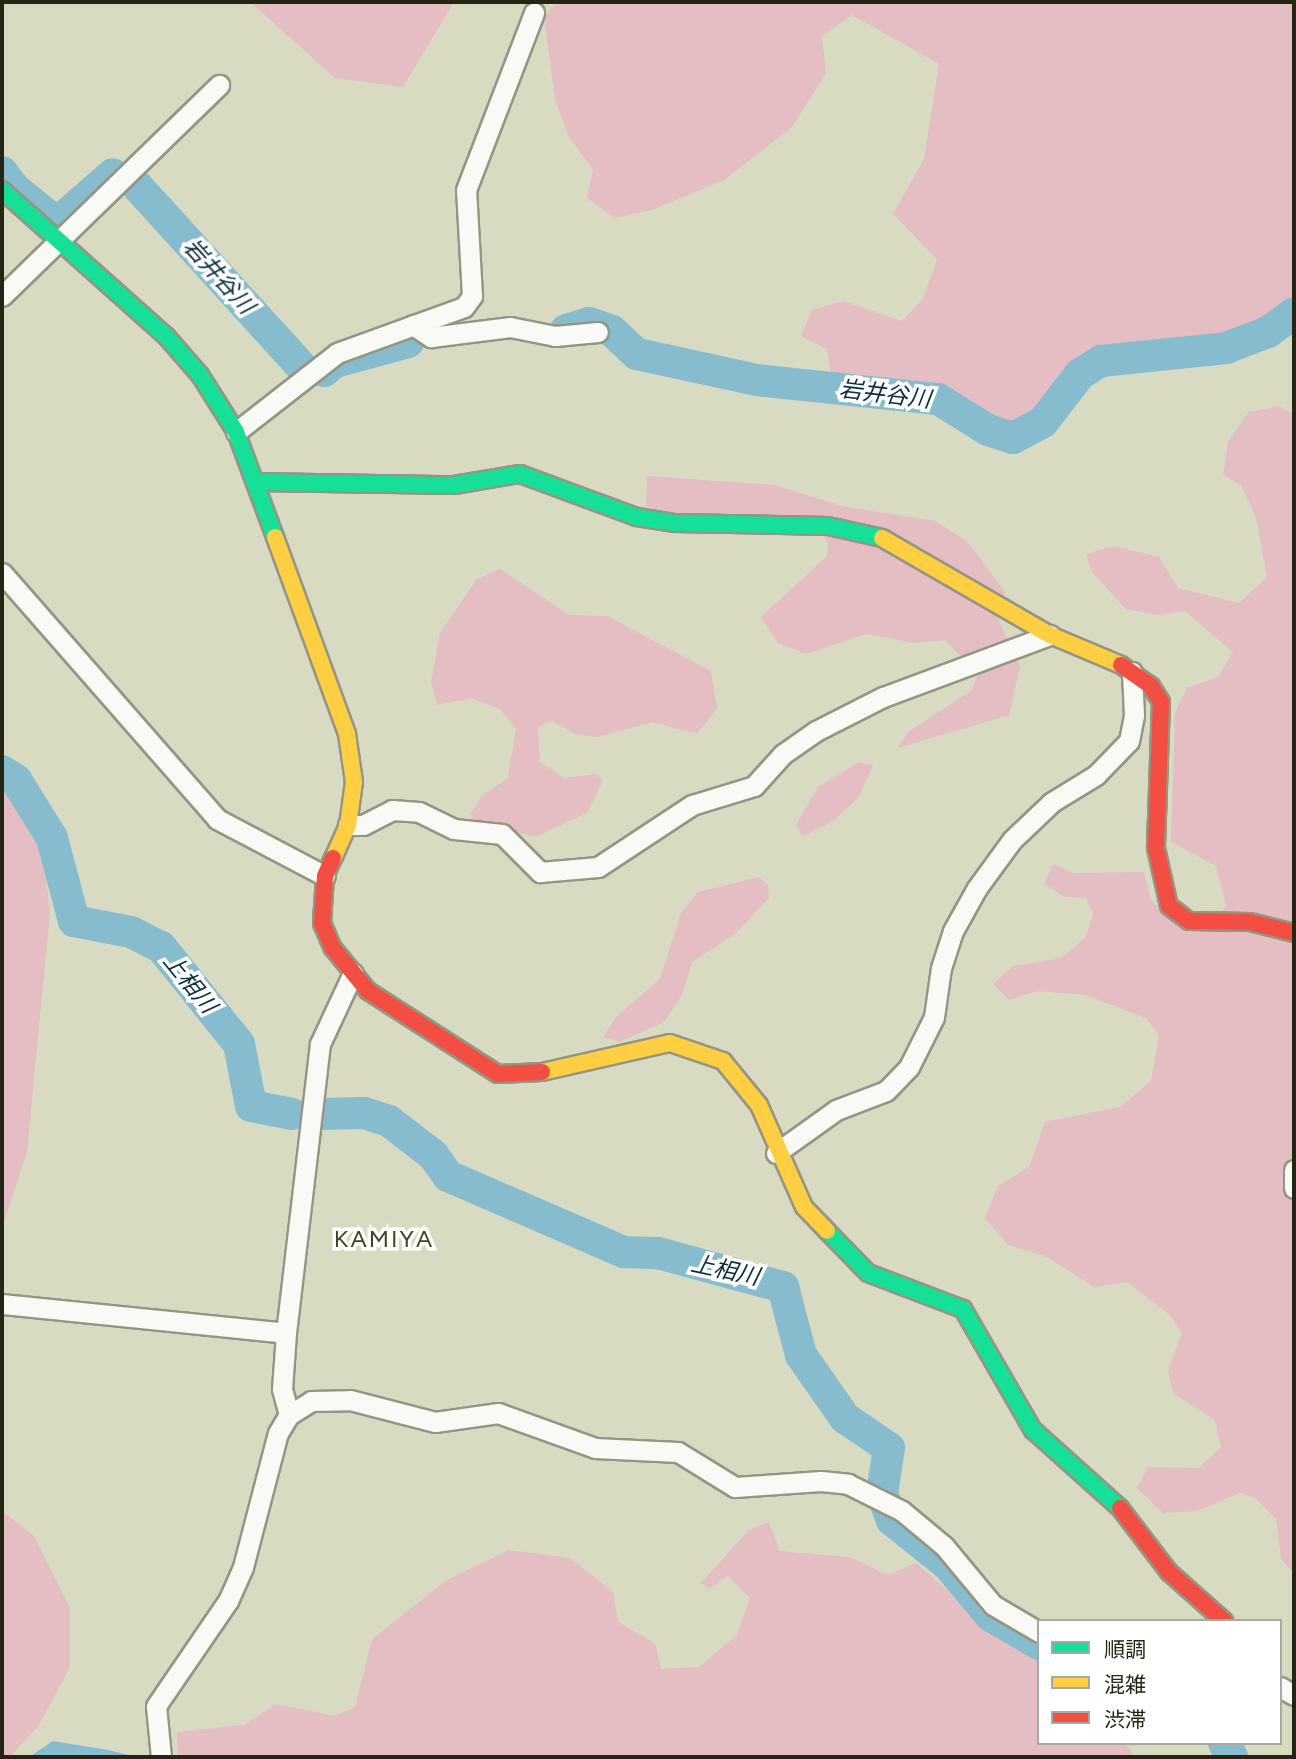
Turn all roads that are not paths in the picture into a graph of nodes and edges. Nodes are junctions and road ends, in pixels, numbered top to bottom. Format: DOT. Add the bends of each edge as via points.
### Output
graph roads {
  1 [pos="534,13"];
  2 [pos="219,85"];
  3 [pos="2,190"];
  4 [pos="59,241"];
  5 [pos="2,296"];
  6 [pos="413,325"];
  7 [pos="598,332"];
  8 [pos="236,432"];
  9 [pos="255,482"];
  10 [pos="2,573"];
  11 [pos="1050,635"];
  12 [pos="1132,673"];
  13 [pos="348,825"];
  14 [pos="324,876"];
  15 [pos="1294,933"];
  16 [pos="353,973"];
  17 [pos="776,1153"];
  18 [pos="1294,1170"];
  19 [pos="1294,1188"];
  20 [pos="2,1304"];
  21 [pos="286,1333"];
  22 [pos="289,1415"];
  23 [pos="1222,1619"];
  24 [pos="1037,1631"];
  25 [pos="161,1757"];
  1 -- 6 [label="street" via="466,190 472,296 464,307"];
  2 -- 4 [label="street"];
  3 -- 4 [label="street"];
  4 -- 5 [label="street"];
  4 -- 8 [label="street" via="166,336 200,375"];
  6 -- 7 [label="street" via="430,337 510,327 555,336"];
  6 -- 8 [label="street" via="337,353"];
  8 -- 9 [label="street"];
  9 -- 11 [label="street" via="454,485 520,474 637,517 674,523 828,526 891,540"];
  9 -- 13 [label="street" via="346,734 354,782"];
  10 -- 14 [label="street" via="217,819"];
  11 -- 12 [label="street" via="1105,654"];
  11 -- 13 [label="street" via="883,697 806,739 754,786 692,805 597,867 540,872 502,834 454,829 419,812 392,810 363,825"];
  12 -- 15 [label="street" via="1161,702 1156,848 1160,885 1169,906 1189,921 1250,922"];
  12 -- 17 [label="street" via="1135,715 1129,741 1096,775 1052,802 1020,832 977,888 953,931 940,968 934,1017 909,1067 886,1091 836,1110"];
  13 -- 14 [label="street"];
  14 -- 16 [label="street" via="322,923"];
  16 -- 17 [label="street" via="393,1012 498,1074 525,1076 659,1045 696,1048 743,1079"];
  16 -- 21 [label="street" via="320,1044"];
  17 -- 23 [label="street" via="804,1207 868,1273 963,1308 1033,1430 1117,1504 1169,1572"];
  18 -- 19 [label="street"];
  20 -- 21 [label="street"];
  21 -- 22 [label="street" via="282,1389"];
  22 -- 24 [label="street" via="303,1404 332,1398 435,1422 498,1413 595,1448 678,1451 735,1487 821,1481 881,1498 944,1546 993,1605"];
  22 -- 25 [label="street" via="278,1433 243,1567 228,1601 156,1706"];
}
